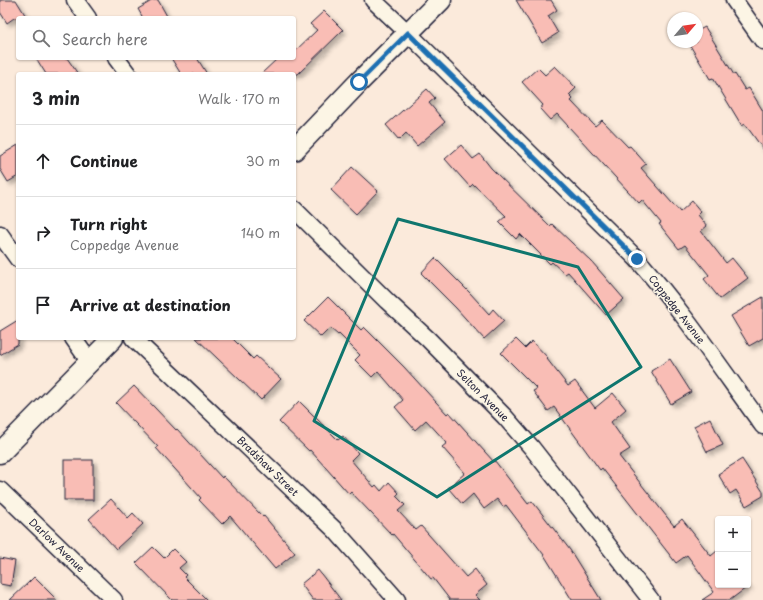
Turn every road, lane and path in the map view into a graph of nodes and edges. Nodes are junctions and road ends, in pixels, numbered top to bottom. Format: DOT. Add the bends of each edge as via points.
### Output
graph roads {
  1 [pos="75,0"];
  2 [pos="373,0"];
  3 [pos="441,0"];
  4 [pos="734,0"];
  5 [pos="87,16"];
  6 [pos="408,33"];
  7 [pos="763,41"];
  8 [pos="118,60"];
  9 [pos="126,72"];
  10 [pos="296,148"];
  11 [pos="296,211"];
  12 [pos="0,234"];
  13 [pos="16,255"];
  14 [pos="74,340"];
  15 [pos="111,340"];
  16 [pos="135,340"];
  17 [pos="89,361"];
  18 [pos="763,426"];
  19 [pos="0,452"];
  20 [pos="0,490"];
  21 [pos="114,600"];
  22 [pos="397,600"];
  23 [pos="651,600"];
  1 -- 5 [label="street"];
  2 -- 6 [label="street, Coppedge Avenue"];
  3 -- 6 [label="street"];
  4 -- 7 [label="street"];
  6 -- 10 [label="street"];
  6 -- 18 [label="street, Coppedge Avenue" via="637,259 699,336"];
  8 -- 9 [label="street"];
  11 -- 23 [label="street, Selton Avenue" via="505,417"];
  12 -- 13 [label="street"];
  14 -- 17 [label="street"];
  15 -- 17 [label="street"];
  16 -- 22 [label="street, Bradshaw Street" via="335,530"];
  17 -- 19 [label="street"];
  20 -- 21 [label="street, Darlow Avenue"];
}
